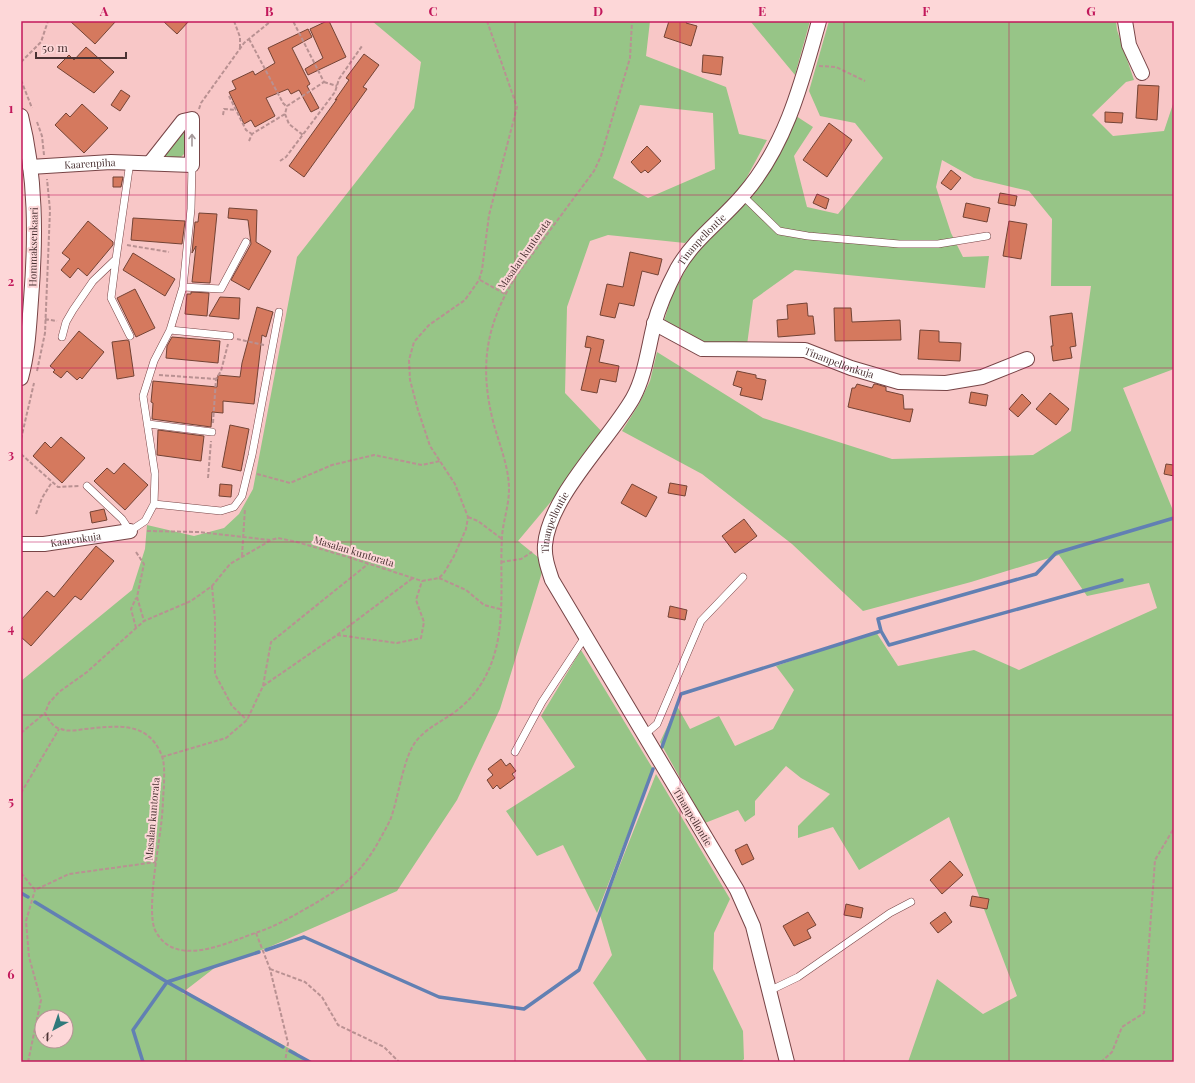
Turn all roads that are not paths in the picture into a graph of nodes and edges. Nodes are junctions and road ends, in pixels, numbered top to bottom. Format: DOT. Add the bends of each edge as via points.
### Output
graph roads {
  1 [pos="819,21"];
  2 [pos="1124,21"];
  3 [pos="1142,73"];
  4 [pos="21,116"];
  5 [pos="130,162"];
  6 [pos="150,163"];
  7 [pos="192,165"];
  8 [pos="30,167"];
  9 [pos="743,196"];
  10 [pos="987,236"];
  11 [pos="246,242"];
  12 [pos="116,259"];
  13 [pos="183,287"];
  14 [pos="279,312"];
  15 [pos="654,323"];
  16 [pos="170,330"];
  17 [pos="62,336"];
  18 [pos="130,336"];
  19 [pos="230,336"];
  20 [pos="1027,359"];
  21 [pos="21,378"];
  22 [pos="148,424"];
  23 [pos="212,432"];
  24 [pos="87,486"];
  25 [pos="154,504"];
  26 [pos="130,531"];
  27 [pos="21,544"];
  28 [pos="743,577"];
  29 [pos="585,637"];
  30 [pos="644,735"];
  31 [pos="515,752"];
  32 [pos="911,902"];
  33 [pos="771,990"];
  34 [pos="787,1062"];
  1 -- 9 [label="street, Tinanpellontie" via="796,102 784,130"];
  2 -- 3 [label="street" via="1129,45"];
  4 -- 8 [label="street, Hommaksenkaari"];
  5 -- 6 [label="street, Kaarenpiha"];
  5 -- 8 [label="street, Kaarenpiha"];
  5 -- 12 [label="lane"];
  6 -- 7 [label="street, Kaarenpiha"];
  7 -- 6 [label="street, one-way" via="192,119 183,121"];
  7 -- 13 [label="lane" via="191,209"];
  8 -- 21 [label="street, Hommaksenkaari" via="34,200 34,262 28,353"];
  9 -- 10 [label="lane" via="779,231 808,236 899,244 938,244"];
  9 -- 15 [label="street, Tinanpellontie" via="690,248"];
  11 -- 13 [label="lane" via="221,289"];
  12 -- 17 [label="lane" via="94,281 73,310"];
  12 -- 18 [label="lane" via="111,298"];
  13 -- 16 [label="lane"];
  14 -- 25 [label="lane" via="242,496 234,507 221,511"];
  15 -- 20 [label="street, Tinanpellonkuja" via="702,349 805,350 851,368 899,382 946,383 982,377"];
  15 -- 29 [label="street, Tinanpellontie" via="641,378 633,398 555,512 545,544 546,560 552,580"];
  16 -- 19 [label="lane"];
  16 -- 22 [label="lane" via="149,375 143,396"];
  22 -- 23 [label="lane"];
  22 -- 25 [label="lane" via="156,474"];
  24 -- 26 [label="lane" via="122,519"];
  25 -- 26 [label="lane" via="145,521"];
  26 -- 27 [label="street, Kaarenkuja" via="44,544"];
  28 -- 30 [label="lane" via="701,621 657,724"];
  29 -- 30 [label="street, Tinanpellontie"];
  29 -- 31 [label="lane" via="542,702"];
  30 -- 33 [label="street, Tinanpellontie" via="737,890 753,926"];
  32 -- 33 [label="lane" via="890,912 798,977"];
  33 -- 34 [label="street, Tinanpellontie"];
}
